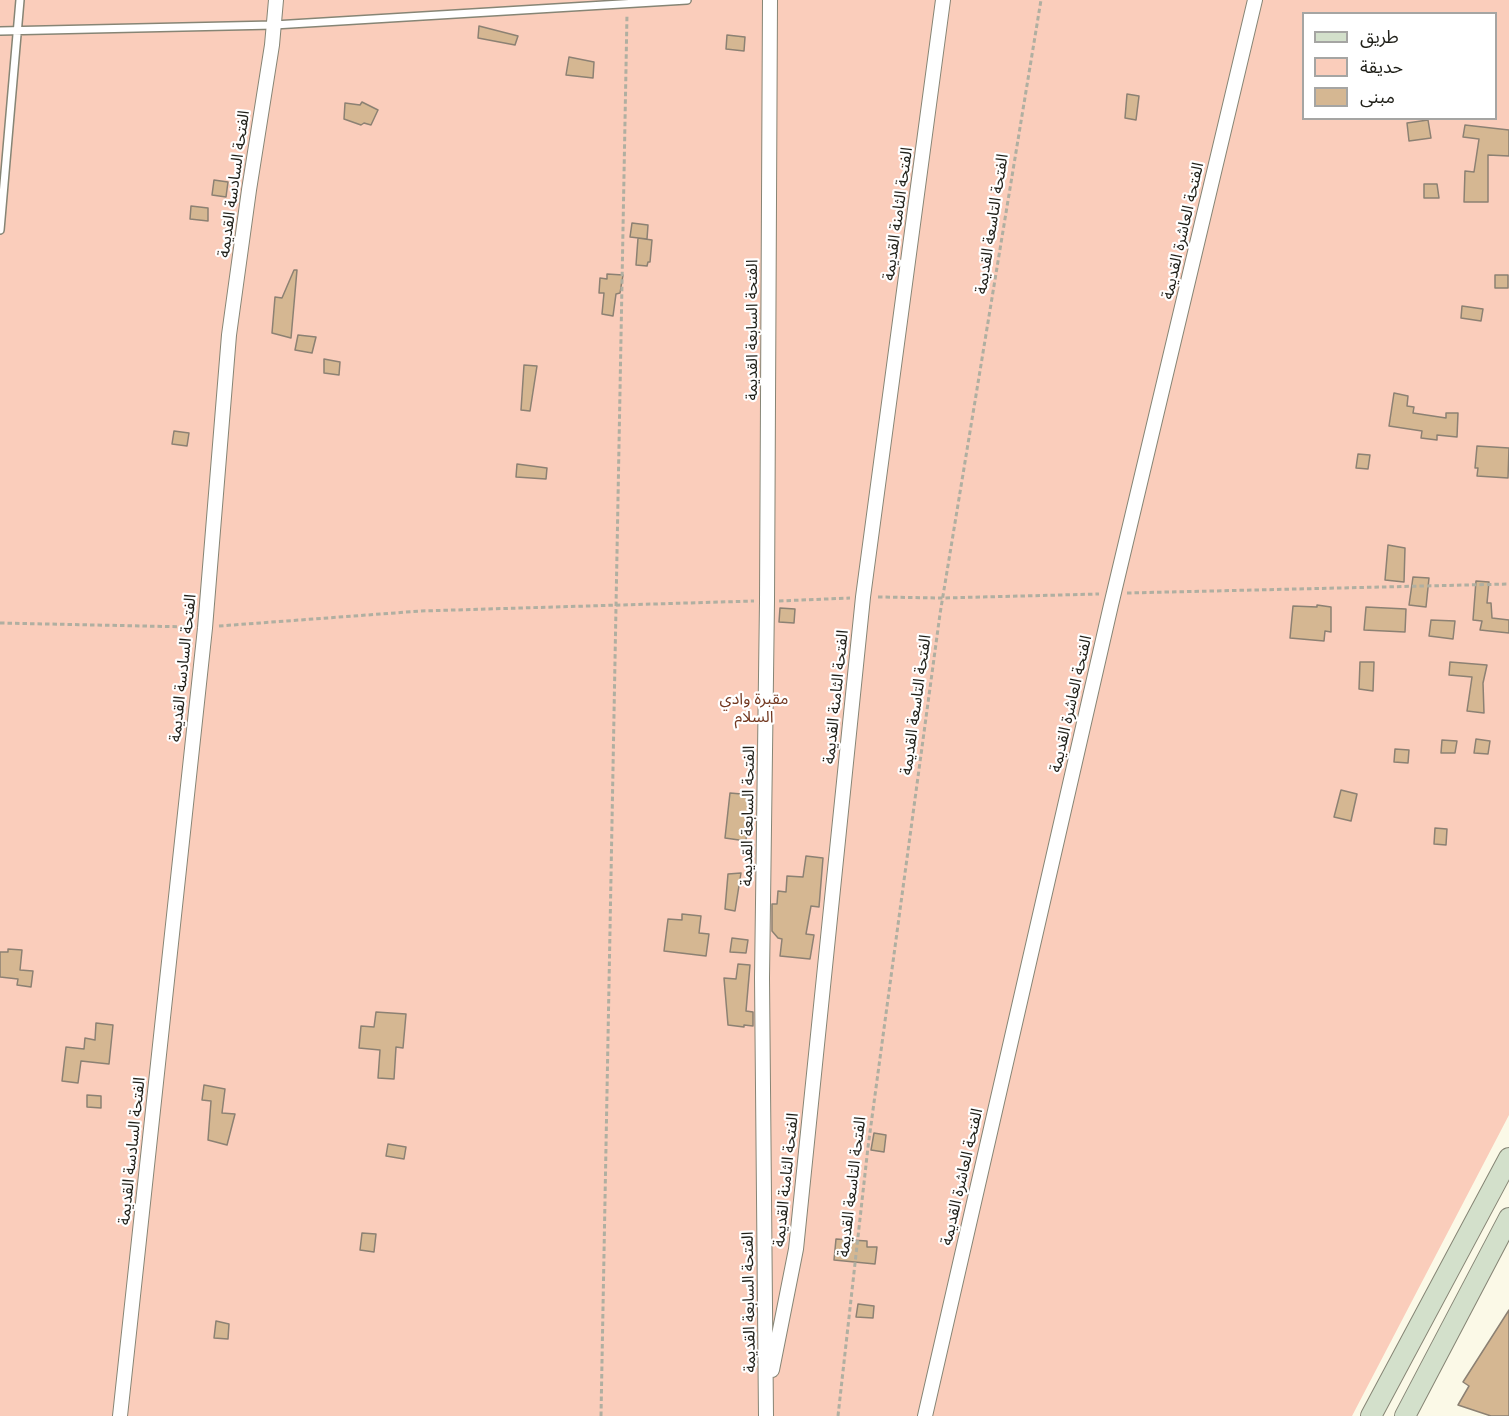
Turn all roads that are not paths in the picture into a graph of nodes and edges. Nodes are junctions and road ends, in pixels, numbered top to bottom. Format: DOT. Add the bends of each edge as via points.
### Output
graph roads {
  1 [pos="20,0"];
  2 [pos="276,0"];
  3 [pos="687,0"];
  4 [pos="770,0"];
  5 [pos="944,0"];
  6 [pos="1255,0"];
  7 [pos="274,24"];
  8 [pos="0,31"];
  9 [pos="18,31"];
  10 [pos="0,230"];
  11 [pos="1509,1158"];
  12 [pos="1509,1218"];
  13 [pos="1504,1240"];
  14 [pos="767,1397"];
  15 [pos="120,1416"];
  16 [pos="766,1416"];
  17 [pos="925,1416"];
  18 [pos="1371,1416"];
  19 [pos="1405,1416"];
  1 -- 9 [label="lane"];
  2 -- 7 [label="street, الفتحة السادسة القديمة"];
  3 -- 7 [label="lane"];
  4 -- 14 [label="street, الفتحة السابعة القديمة" via="762,967"];
  5 -- 14 [label="street, الفتحة الثامنة القديمة" via="863,597 796,1249"];
  6 -- 17 [label="street, الفتحة العاشرة القديمة" via="1105,628"];
  7 -- 9 [label="lane"];
  7 -- 15 [label="street, الفتحة السادسة القديمة" via="230,335 204,628"];
  8 -- 9 [label="lane"];
  9 -- 10 [label="lane"];
  11 -- 18 [label="main road"];
  12 -- 13 [label="main road"];
  13 -- 19 [label="main road"];
  14 -- 16 [label="street, الفتحة السابعة القديمة"];
}
